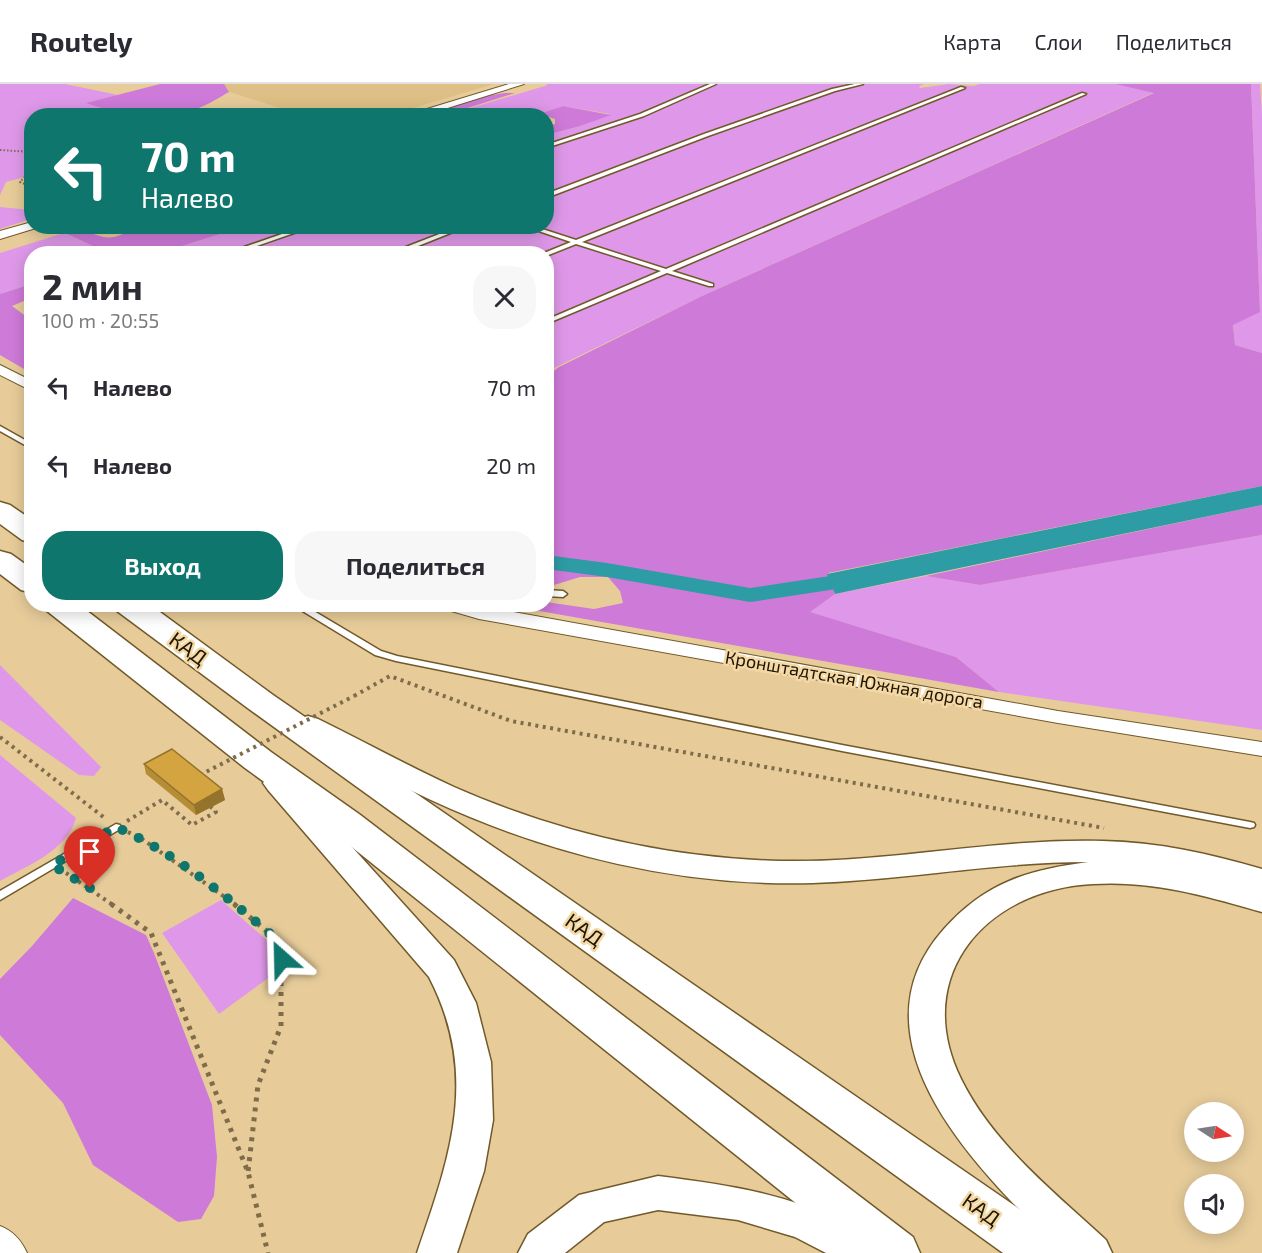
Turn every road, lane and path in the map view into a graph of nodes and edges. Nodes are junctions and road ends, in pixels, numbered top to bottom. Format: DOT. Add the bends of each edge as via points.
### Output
graph roads {
  1 [pos="519,84"];
  2 [pos="714,84"];
  3 [pos="861,84"];
  4 [pos="963,88"];
  5 [pos="1084,94"];
  6 [pos="436,108"];
  7 [pos="554,144"];
  8 [pos="0,150"];
  9 [pos="24,152"];
  10 [pos="554,193"];
  11 [pos="24,228"];
  12 [pos="288,234"];
  13 [pos="445,234"];
  14 [pos="551,234"];
  15 [pos="0,235"];
  16 [pos="576,242"];
  17 [pos="252,246"];
  18 [pos="412,246"];
  19 [pos="554,251"];
  20 [pos="666,271"];
  21 [pos="711,285"];
  22 [pos="554,319"];
  23 [pos="0,369"];
  24 [pos="24,382"];
  25 [pos="0,428"];
  26 [pos="24,442"];
  27 [pos="0,511"];
  28 [pos="24,528"];
  29 [pos="0,560"];
  30 [pos="24,578"];
  31 [pos="554,593"];
  32 [pos="563,594"];
  33 [pos="68,612"];
  34 [pos="139,612"];
  35 [pos="309,612"];
  36 [pos="491,612"];
  37 [pos="261,702"];
  38 [pos="0,737"];
  39 [pos="1262,749"];
  40 [pos="258,760"];
  41 [pos="195,778"];
  42 [pos="202,799"];
  43 [pos="1250,825"];
  44 [pos="116,827"];
  45 [pos="1113,830"];
  46 [pos="52,865"];
  47 [pos="1262,880"];
  48 [pos="0,896"];
  49 [pos="1262,902"];
  50 [pos="248,1172"];
  51 [pos="0,1239"];
  52 [pos="12,1253"];
  53 [pos="268,1253"];
  54 [pos="438,1253"];
  55 [pos="538,1253"];
  56 [pos="864,1253"];
  57 [pos="895,1253"];
  58 [pos="1042,1253"];
  59 [pos="1092,1253"];
  1 -- 6 [label="street"];
  2 -- 7 [label="lane" via="642,115"];
  3 -- 10 [label="lane" via="706,135"];
  4 -- 16 [label="lane"];
  5 -- 20 [label="lane"];
  8 -- 9 [label="path"];
  11 -- 15 [label="street"];
  12 -- 17 [label="lane"];
  13 -- 18 [label="lane"];
  14 -- 16 [label="lane"];
  16 -- 19 [label="lane"];
  16 -- 20 [label="lane"];
  20 -- 21 [label="lane"];
  20 -- 22 [label="lane"];
  23 -- 24 [label="street"];
  25 -- 26 [label="lane"];
  27 -- 28 [label="highway"];
  29 -- 30 [label="highway"];
  31 -- 32 [label="lane"];
  33 -- 40 [label="highway"];
  34 -- 37 [label="highway, КАД"];
  35 -- 43 [label="lane" via="378,653 396,658"];
  36 -- 39 [label="street, Кронштадтская Южная дорога" via="1058,717"];
  37 -- 47 [label="street" via="461,801 566,840 627,854 733,869 808,872 1112,851 1192,861"];
  37 -- 58 [label="highway, КАД"];
  38 -- 44 [label="path"];
  40 -- 54 [label="street" via="409,929 442,969 456,996 471,1049 474,1119"];
  40 -- 57 [label="highway" via="346,823"];
  41 -- 45 [label="path, bridge" via="390,676 511,721"];
  42 -- 44 [label="path" via="216,812 192,825 162,801"];
  44 -- 46 [label="lane"];
  44 -- 50 [label="path" via="142,839 223,894 281,943 281,1026 258,1084"];
  46 -- 48 [label="lane"];
  46 -- 50 [label="path" via="151,933"];
  49 -- 59 [label="street" via="1166,875 1097,872 1062,877 1032,884 996,900 966,922 939,960 929,986 927,1028 930,1047 952,1100 1005,1171"];
  50 -- 53 [label="path"];
  51 -- 52 [label="street"];
  55 -- 56 [label="street" via="593,1206 658,1193 738,1203 805,1222"];
}
